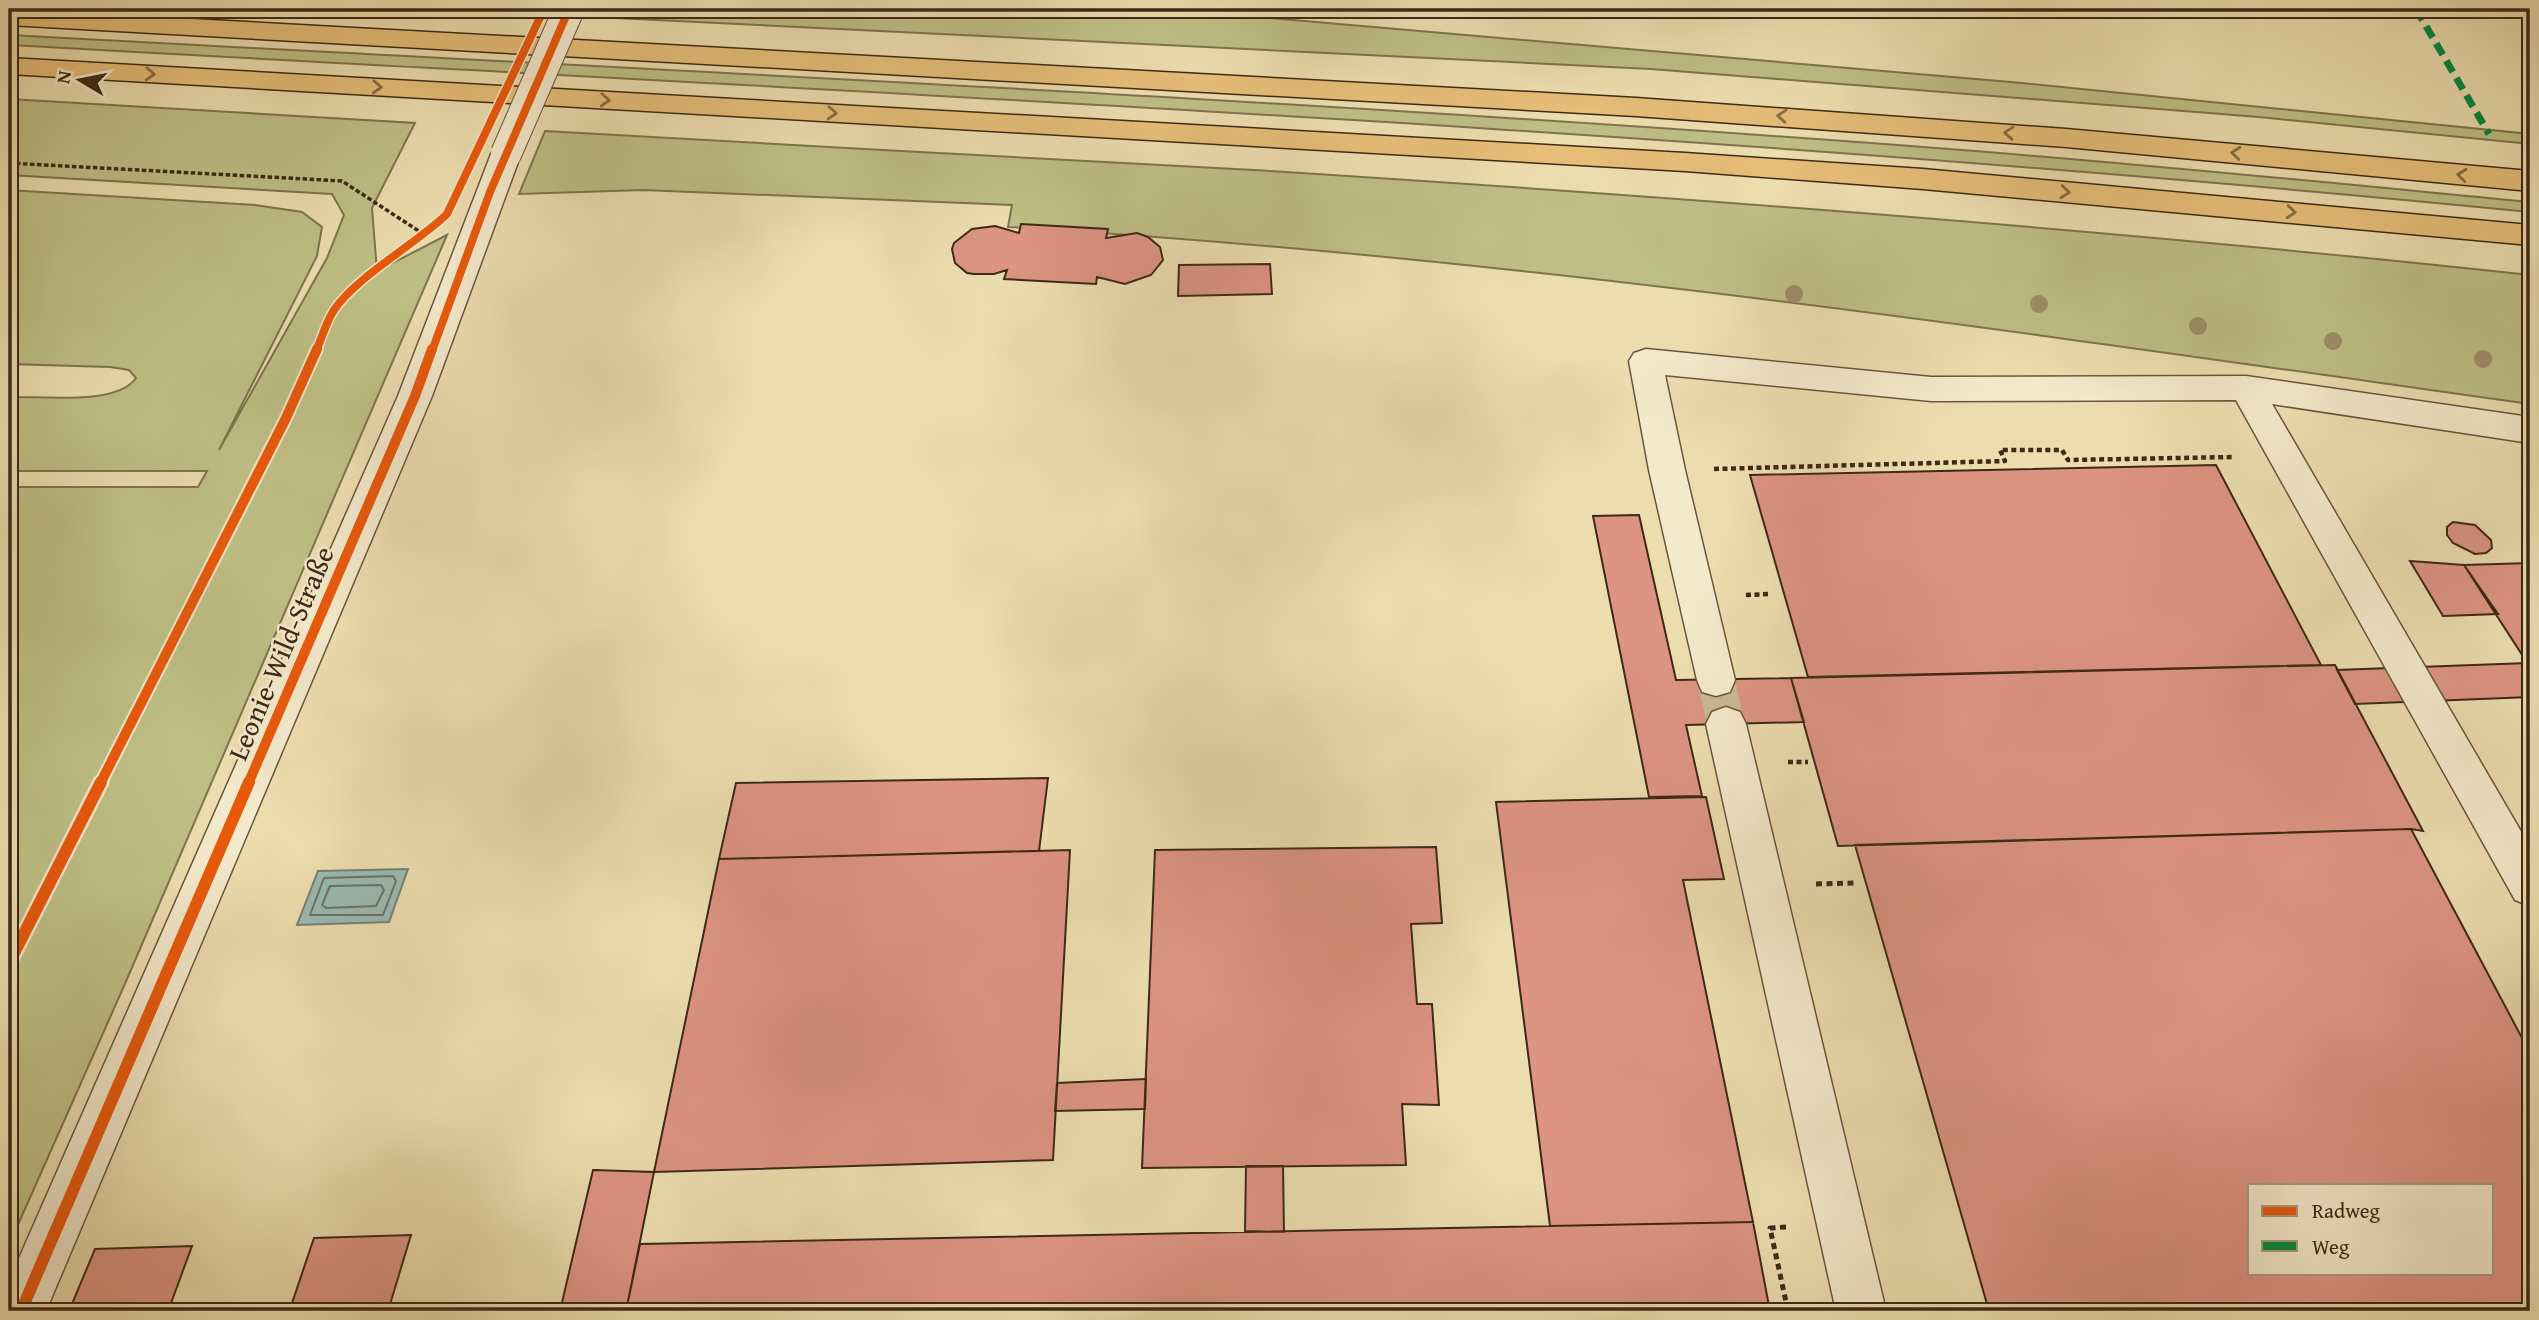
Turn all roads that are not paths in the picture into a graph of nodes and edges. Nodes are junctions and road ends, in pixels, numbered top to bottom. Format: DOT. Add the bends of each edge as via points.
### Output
graph roads {
  1 [pos="569,9"];
  2 [pos="9,16"];
  3 [pos="9,66"];
  4 [pos="2530,181"];
  5 [pos="2530,235"];
  6 [pos="2246,388"];
  7 [pos="2530,430"];
  8 [pos="1716,680"];
  9 [pos="1726,724"];
  10 [pos="2530,886"];
  11 [pos="21,1311"];
  12 [pos="1861,1311"];
  1 -- 11 [label="street, Leonie-Wild-Straße, bridge" via="506,154 415,396"];
  4 -- 2 [label="highway, one-way" via="2066,138 1650,108"];
  3 -- 5 [label="highway, one-way" via="1685,162 2029,188"];
  6 -- 7 [label="street"];
  6 -- 8 [label="street" via="1931,389 1646,361"];
  6 -- 10 [label="street"];
  9 -- 12 [label="street"];
}
